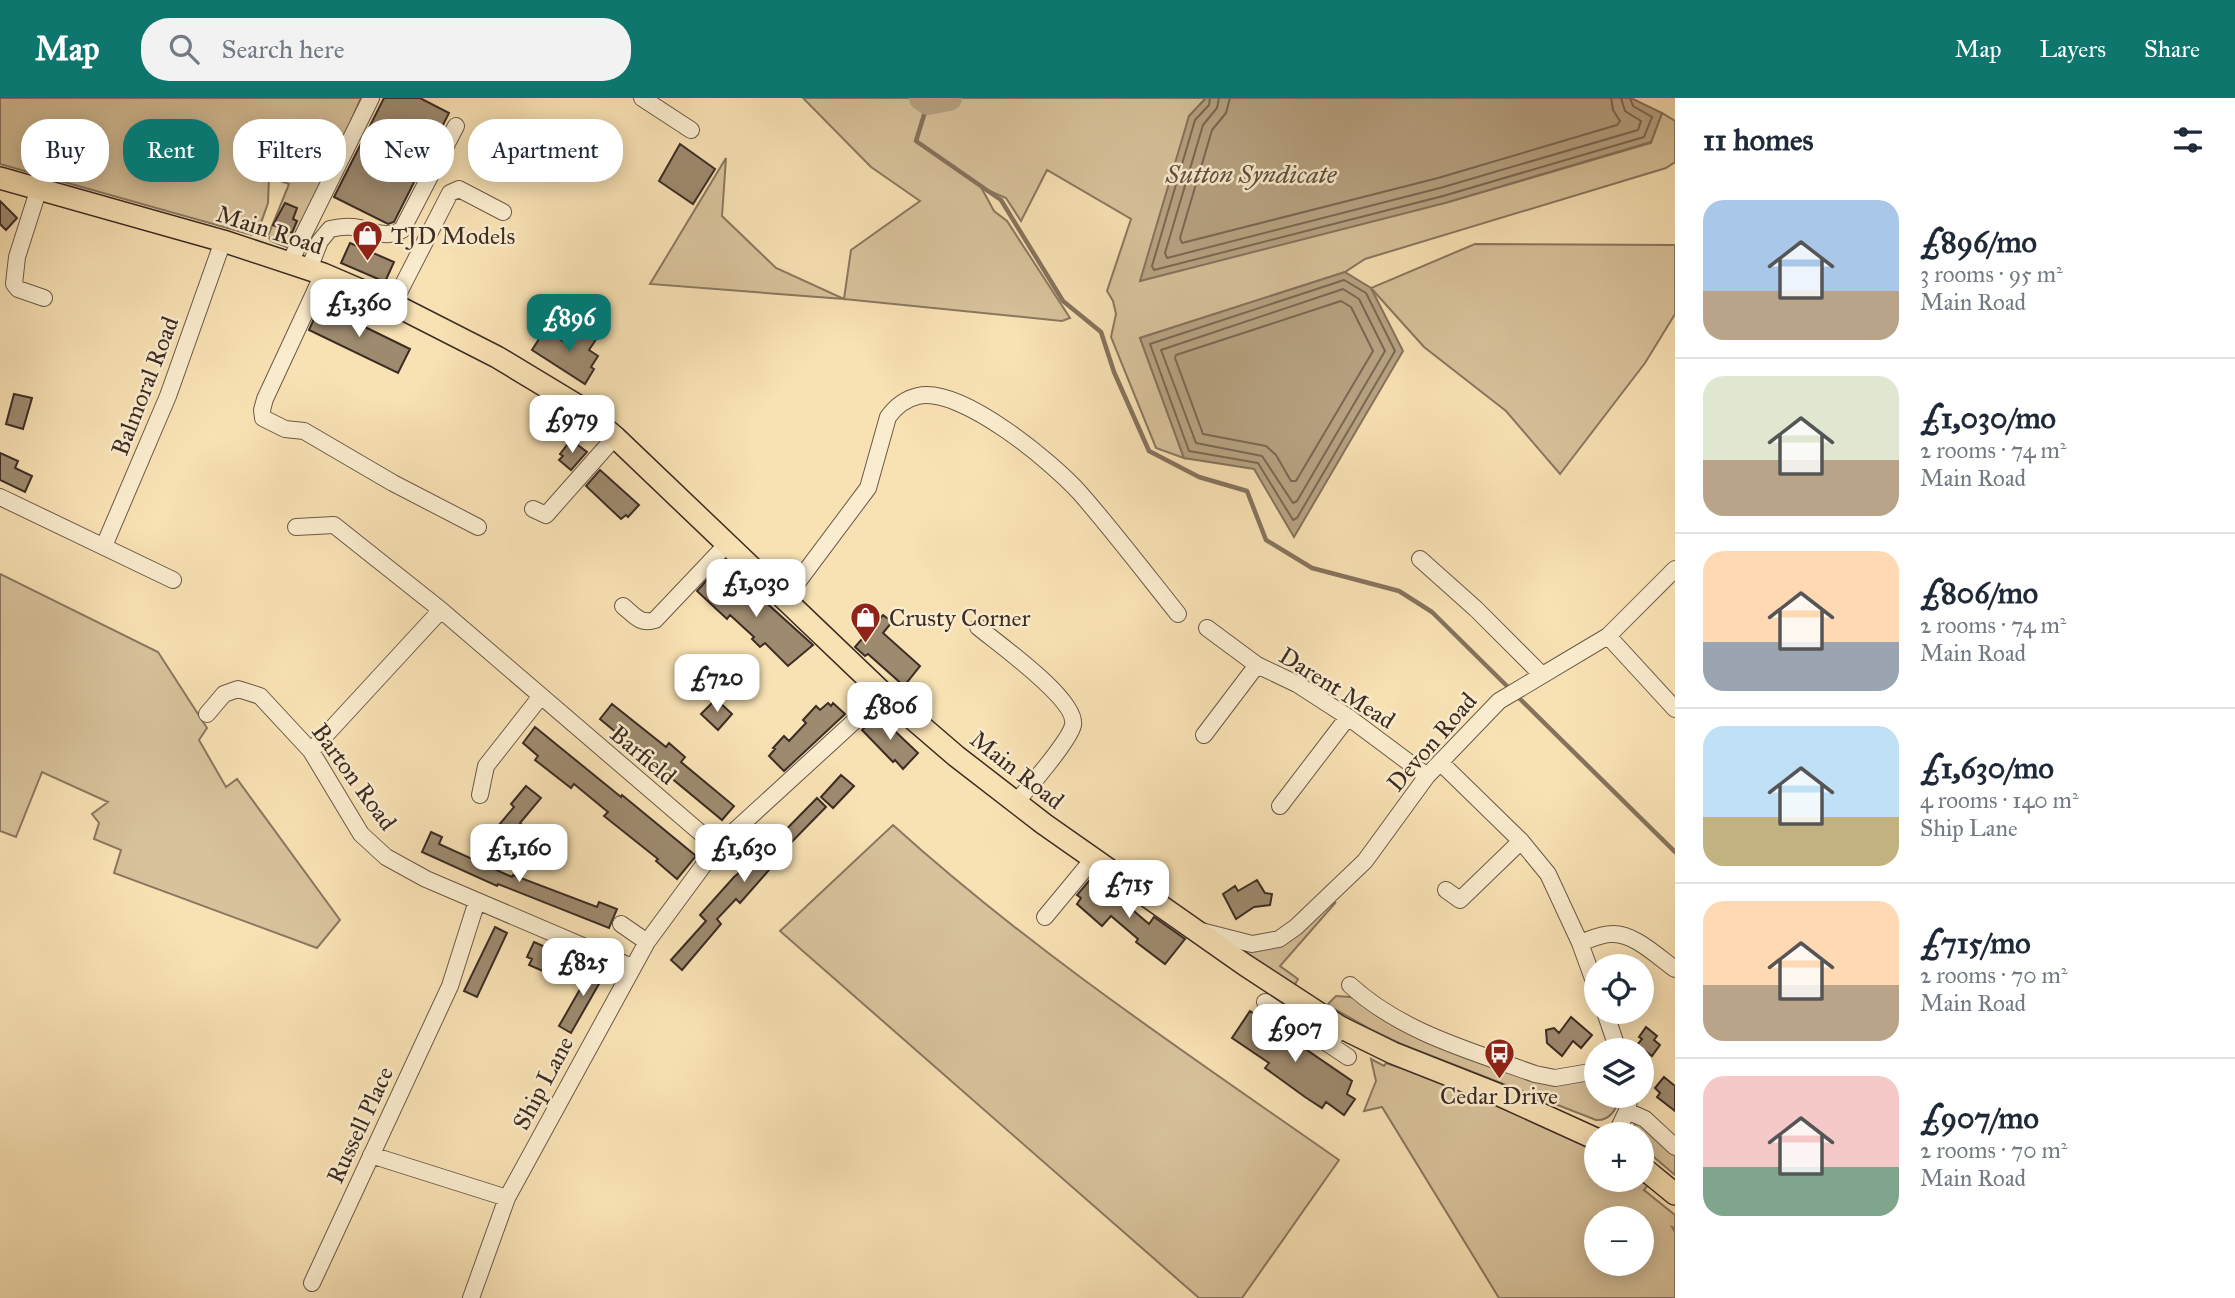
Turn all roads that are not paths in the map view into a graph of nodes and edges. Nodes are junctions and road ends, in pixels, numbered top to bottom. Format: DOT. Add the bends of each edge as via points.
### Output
graph roads {
  1 [pos="371,98"];
  2 [pos="642,98"];
  3 [pos="456,126"];
  4 [pos="691,130"];
  5 [pos="0,178"];
  6 [pos="39,188"];
  7 [pos="503,212"];
  8 [pos="223,241"];
  9 [pos="307,268"];
  10 [pos="44,298"];
  11 [pos="393,304"];
  12 [pos="615,437"];
  13 [pos="0,497"];
  14 [pos="533,509"];
  15 [pos="296,527"];
  16 [pos="478,527"];
  17 [pos="728,543"];
  18 [pos="104,546"];
  19 [pos="1420,559"];
  20 [pos="1675,569"];
  21 [pos="173,580"];
  22 [pos="785,599"];
  23 [pos="624,606"];
  24 [pos="441,610"];
  25 [pos="1178,614"];
  26 [pos="978,627"];
  27 [pos="1207,628"];
  28 [pos="1608,636"];
  29 [pos="1257,665"];
  30 [pos="1539,676"];
  31 [pos="884,694"];
  32 [pos="541,696"];
  33 [pos="1675,709"];
  34 [pos="207,714"];
  35 [pos="1348,717"];
  36 [pos="1204,735"];
  37 [pos="311,751"];
  38 [pos="1440,762"];
  39 [pos="1427,776"];
  40 [pos="480,795"];
  41 [pos="1015,803"];
  42 [pos="1280,806"];
  43 [pos="1521,841"];
  44 [pos="717,847"];
  45 [pos="1093,859"];
  46 [pos="1446,890"];
  47 [pos="477,901"];
  48 [pos="1045,917"];
  49 [pos="621,924"];
  50 [pos="1193,929"];
  51 [pos="647,942"];
  52 [pos="1580,943"];
  53 [pos="1584,954"];
  54 [pos="632,967"];
  55 [pos="1675,969"];
  56 [pos="1350,985"];
  57 [pos="1265,1002"];
  58 [pos="1335,1036"];
  59 [pos="1348,1057"];
  60 [pos="1584,1073"];
  61 [pos="1633,1108"];
  62 [pos="1584,1134"];
  63 [pos="1675,1147"];
  64 [pos="371,1155"];
  65 [pos="1654,1177"];
  66 [pos="1675,1194"];
  67 [pos="508,1198"];
  68 [pos="312,1283"];
  69 [pos="471,1298"];
  1 -- 9 [label="street"];
  2 -- 4 [label="street"];
  3 -- 9 [label="street" via="402,230 385,235 354,227 330,229"];
  5 -- 6 [label="main road, Main Road"];
  6 -- 8 [label="main road, Main Road"];
  6 -- 10 [label="street" via="17,257 14,284"];
  7 -- 11 [label="street" via="459,188 450,193"];
  8 -- 9 [label="main road, Main Road"];
  8 -- 18 [label="street, Balmoral Road" via="168,396"];
  9 -- 11 [label="main road, Main Road"];
  9 -- 16 [label="street" via="263,418 285,429 304,431"];
  11 -- 12 [label="main road, Main Road" via="541,382"];
  12 -- 14 [label="street" via="547,515"];
  12 -- 17 [label="main road, Main Road"];
  13 -- 18 [label="street"];
  15 -- 24 [label="street, Barfield" via="334,525"];
  17 -- 22 [label="main road, Main Road"];
  17 -- 23 [label="street" via="655,620 639,620"];
  18 -- 21 [label="street"];
  19 -- 30 [label="street" via="1476,609"];
  20 -- 28 [label="street, Devon Road"];
  22 -- 25 [label="street" via="868,488 888,417 895,407 920,395 964,405 1021,440 1078,491"];
  22 -- 31 [label="main road, Main Road"];
  24 -- 32 [label="street, Barfield"];
  24 -- 37 [label="street"];
  26 -- 41 [label="street" via="1059,695 1072,715 1073,726"];
  27 -- 29 [label="street, Darent Mead"];
  28 -- 30 [label="street, Devon Road"];
  28 -- 33 [label="street"];
  29 -- 35 [label="street, Darent Mead"];
  29 -- 36 [label="street, Darent Mead"];
  30 -- 38 [label="street, Devon Road" via="1499,701"];
  31 -- 41 [label="main road, Main Road"];
  31 -- 44 [label="street, Ship Lane"];
  32 -- 40 [label="street" via="485,766"];
  32 -- 44 [label="street, Barfield"];
  34 -- 37 [label="street, Barton Road" via="224,694 238,689 260,695"];
  35 -- 39 [label="street, Darent Mead"];
  35 -- 42 [label="street"];
  37 -- 47 [label="street, Barton Road" via="361,834 386,857"];
  38 -- 39 [label="street, Devon Road"];
  38 -- 43 [label="street"];
  39 -- 50 [label="street, Devon Road" via="1365,861 1279,939 1252,944"];
  41 -- 45 [label="main road, Main Road"];
  43 -- 46 [label="street" via="1460,900"];
  43 -- 52 [label="street" via="1548,874"];
  44 -- 51 [label="street, Ship Lane"];
  45 -- 48 [label="street"];
  45 -- 50 [label="main road, Main Road"];
  47 -- 54 [label="street, Barton Road"];
  47 -- 64 [label="street, Russell Place" via="450,986"];
  49 -- 51 [label="street"];
  50 -- 58 [label="main road, Main Road"];
  51 -- 54 [label="street, Ship Lane"];
  52 -- 53 [label="street"];
  52 -- 55 [label="street" via="1621,934"];
  54 -- 67 [label="street, Ship Lane"];
  56 -- 60 [label="street" via="1412,1027 1535,1074 1555,1078"];
  57 -- 58 [label="street"];
  58 -- 59 [label="street"];
  58 -- 62 [label="main road, Main Road" via="1497,1094"];
  61 -- 63 [label="street"];
  64 -- 67 [label="street"];
  64 -- 68 [label="street, Russell Place"];
  65 -- 66 [label="main road"];
  67 -- 69 [label="street, Ship Lane"];
}
